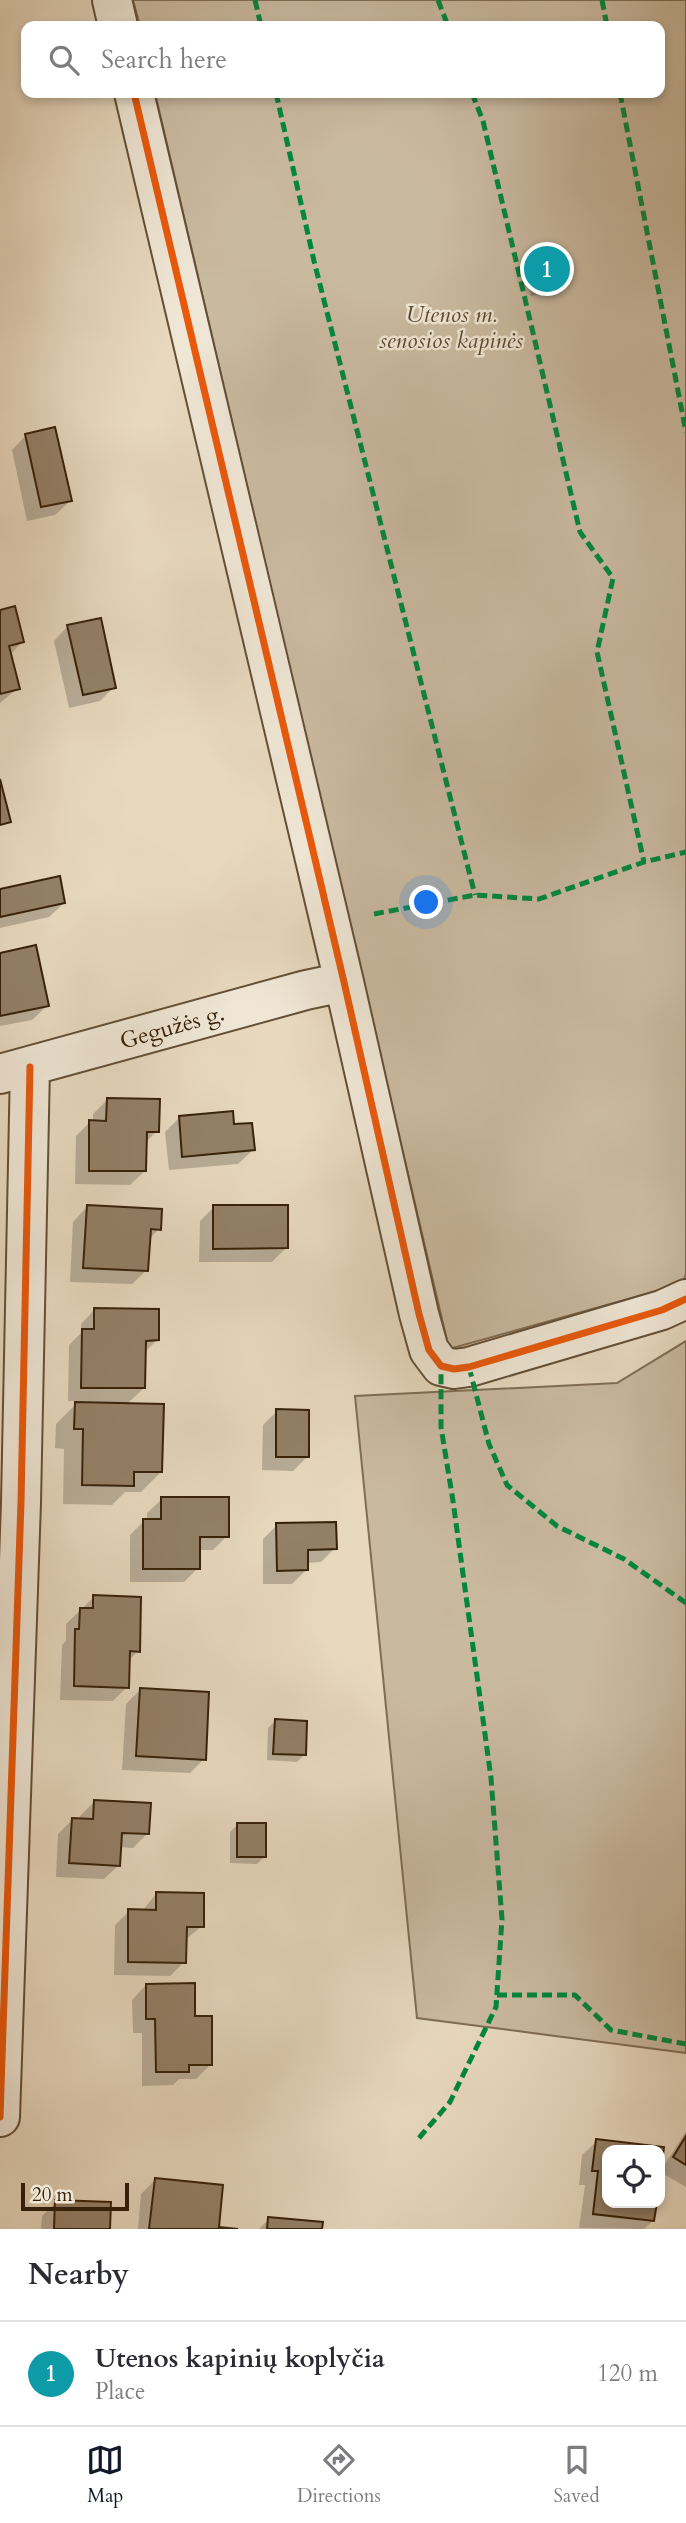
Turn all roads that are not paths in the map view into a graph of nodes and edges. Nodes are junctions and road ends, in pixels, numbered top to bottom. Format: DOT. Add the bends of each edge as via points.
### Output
graph roads {
  1 [pos="112,0"];
  2 [pos="117,21"];
  3 [pos="135,98"];
  4 [pos="344,982"];
  5 [pos="15,1071"];
  6 [pos="686,1299"];
  7 [pos="0,2117"];
  1 -- 2 [label="street"];
  3 -- 4 [label="street"];
  4 -- 5 [label="street, Gegužės g."];
  4 -- 6 [label="street" via="418,1314 429,1350 441,1366 469,1367"];
  5 -- 7 [label="street" via="21,1516"];
}
